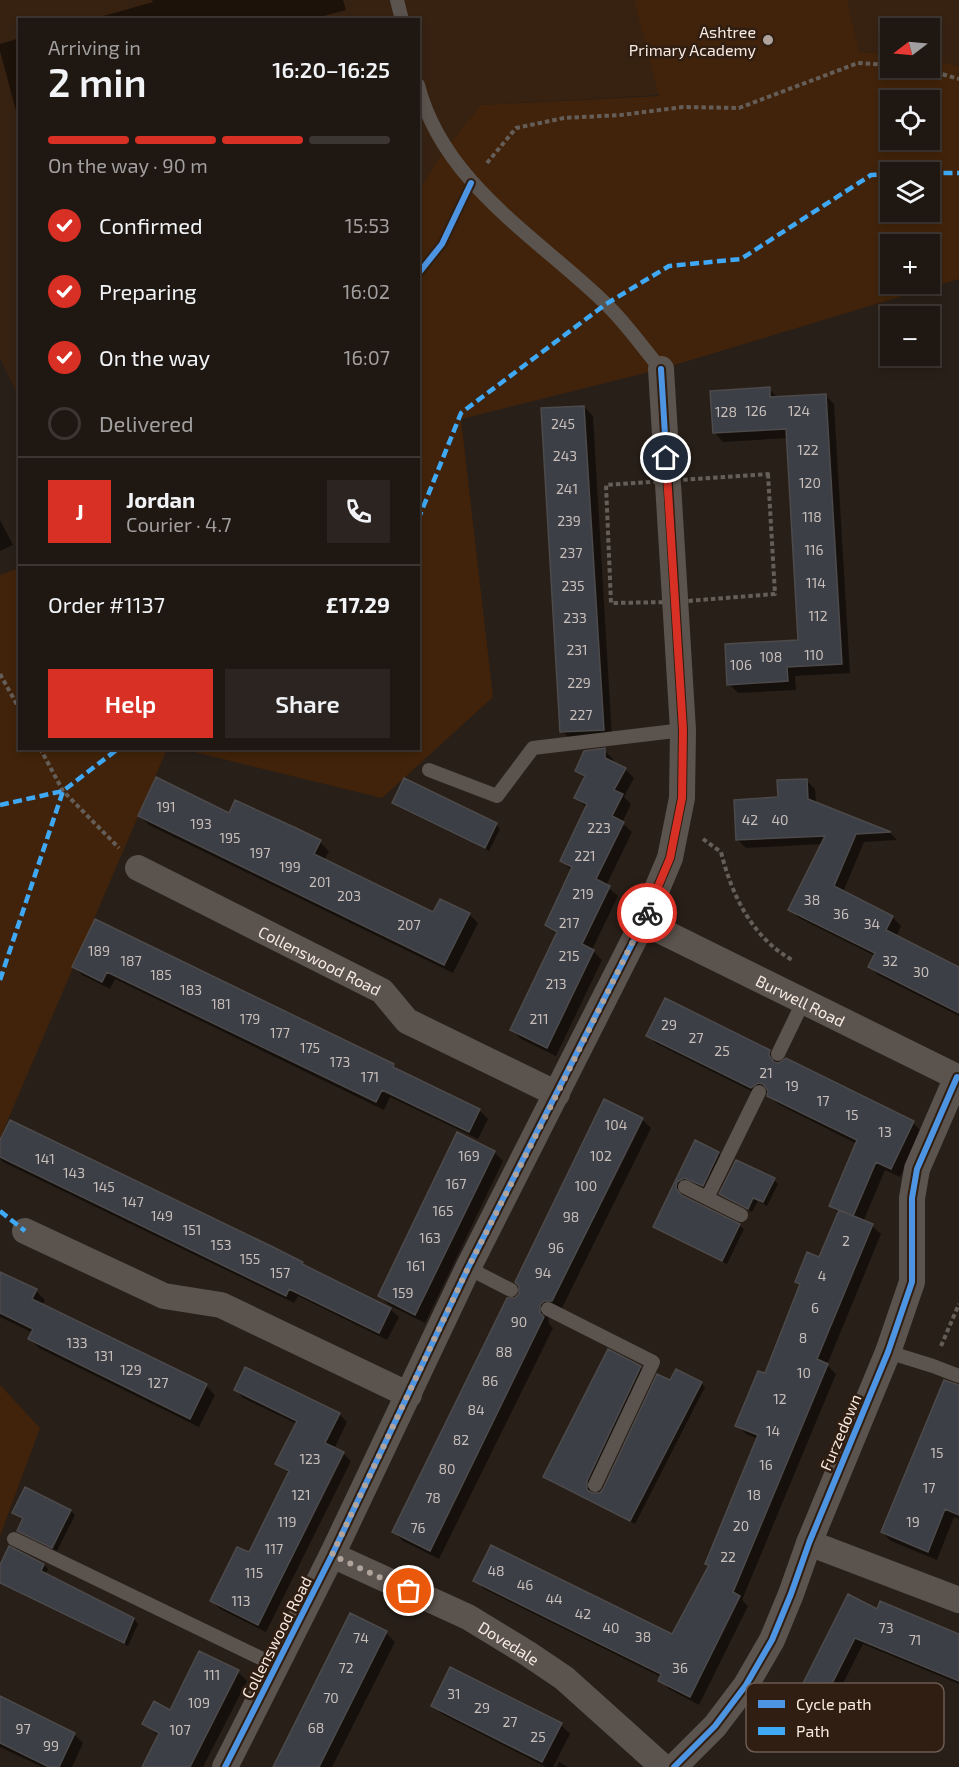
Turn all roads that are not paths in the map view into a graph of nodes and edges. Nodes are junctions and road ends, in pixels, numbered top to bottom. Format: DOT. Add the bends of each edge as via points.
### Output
graph roads {
  1 [pos="397,0"];
  2 [pos="402,18"];
  3 [pos="420,101"];
  4 [pos="661,369"];
  5 [pos="683,730"];
  6 [pos="429,770"];
  7 [pos="138,868"];
  8 [pos="643,922"];
  9 [pos="804,1000"];
  10 [pos="778,1054"];
  11 [pos="958,1077"];
  12 [pos="759,1092"];
  13 [pos="557,1094"];
  14 [pos="685,1187"];
  15 [pos="707,1198"];
  16 [pos="741,1215"];
  17 [pos="25,1231"];
  18 [pos="468,1268"];
  19 [pos="511,1290"];
  20 [pos="548,1309"];
  21 [pos="888,1352"];
  22 [pos="959,1376"];
  23 [pos="409,1395"];
  24 [pos="596,1485"];
  25 [pos="14,1539"];
  26 [pos="809,1543"];
  27 [pos="332,1555"];
  28 [pos="959,1600"];
  29 [pos="277,1666"];
  30 [pos="747,1683"];
  31 [pos="746,1685"];
  32 [pos="225,1767"];
  33 [pos="663,1767"];
  34 [pos="674,1767"];
  1 -- 2 [label="lane"];
  3 -- 4 [label="lane" via="445,149 471,183 606,304"];
  4 -- 5 [label="street, Collenswood Road"];
  5 -- 6 [label="lane" via="533,748 497,796"];
  5 -- 8 [label="street, Collenswood Road" via="679,822 670,858"];
  7 -- 13 [label="street, Collenswood Road" via="382,991 407,1021"];
  8 -- 9 [label="street, Burwell Road"];
  8 -- 13 [label="street, Collenswood Road"];
  9 -- 10 [label="lane"];
  9 -- 11 [label="street, Burwell Road"];
  11 -- 21 [label="street, Furzedown" via="917,1169 912,1198 912,1282"];
  12 -- 15 [label="lane"];
  13 -- 18 [label="street, Collenswood Road"];
  14 -- 15 [label="lane"];
  15 -- 16 [label="lane"];
  17 -- 23 [label="street" via="164,1296 221,1305"];
  18 -- 19 [label="lane"];
  18 -- 23 [label="street, Collenswood Road"];
  20 -- 24 [label="lane" via="653,1362"];
  21 -- 22 [label="lane"];
  21 -- 26 [label="street, Furzedown"];
  23 -- 27 [label="street, Collenswood Road"];
  25 -- 29 [label="lane"];
  26 -- 28 [label="street"];
  26 -- 30 [label="street, Furzedown" via="776,1630"];
  27 -- 29 [label="street, Collenswood Road"];
  27 -- 33 [label="street, Dovedale" via="468,1617 527,1653 564,1678"];
  29 -- 32 [label="street, Collenswood Road"];
  31 -- 34 [label="street, Furzedown" via="715,1726"];
}
